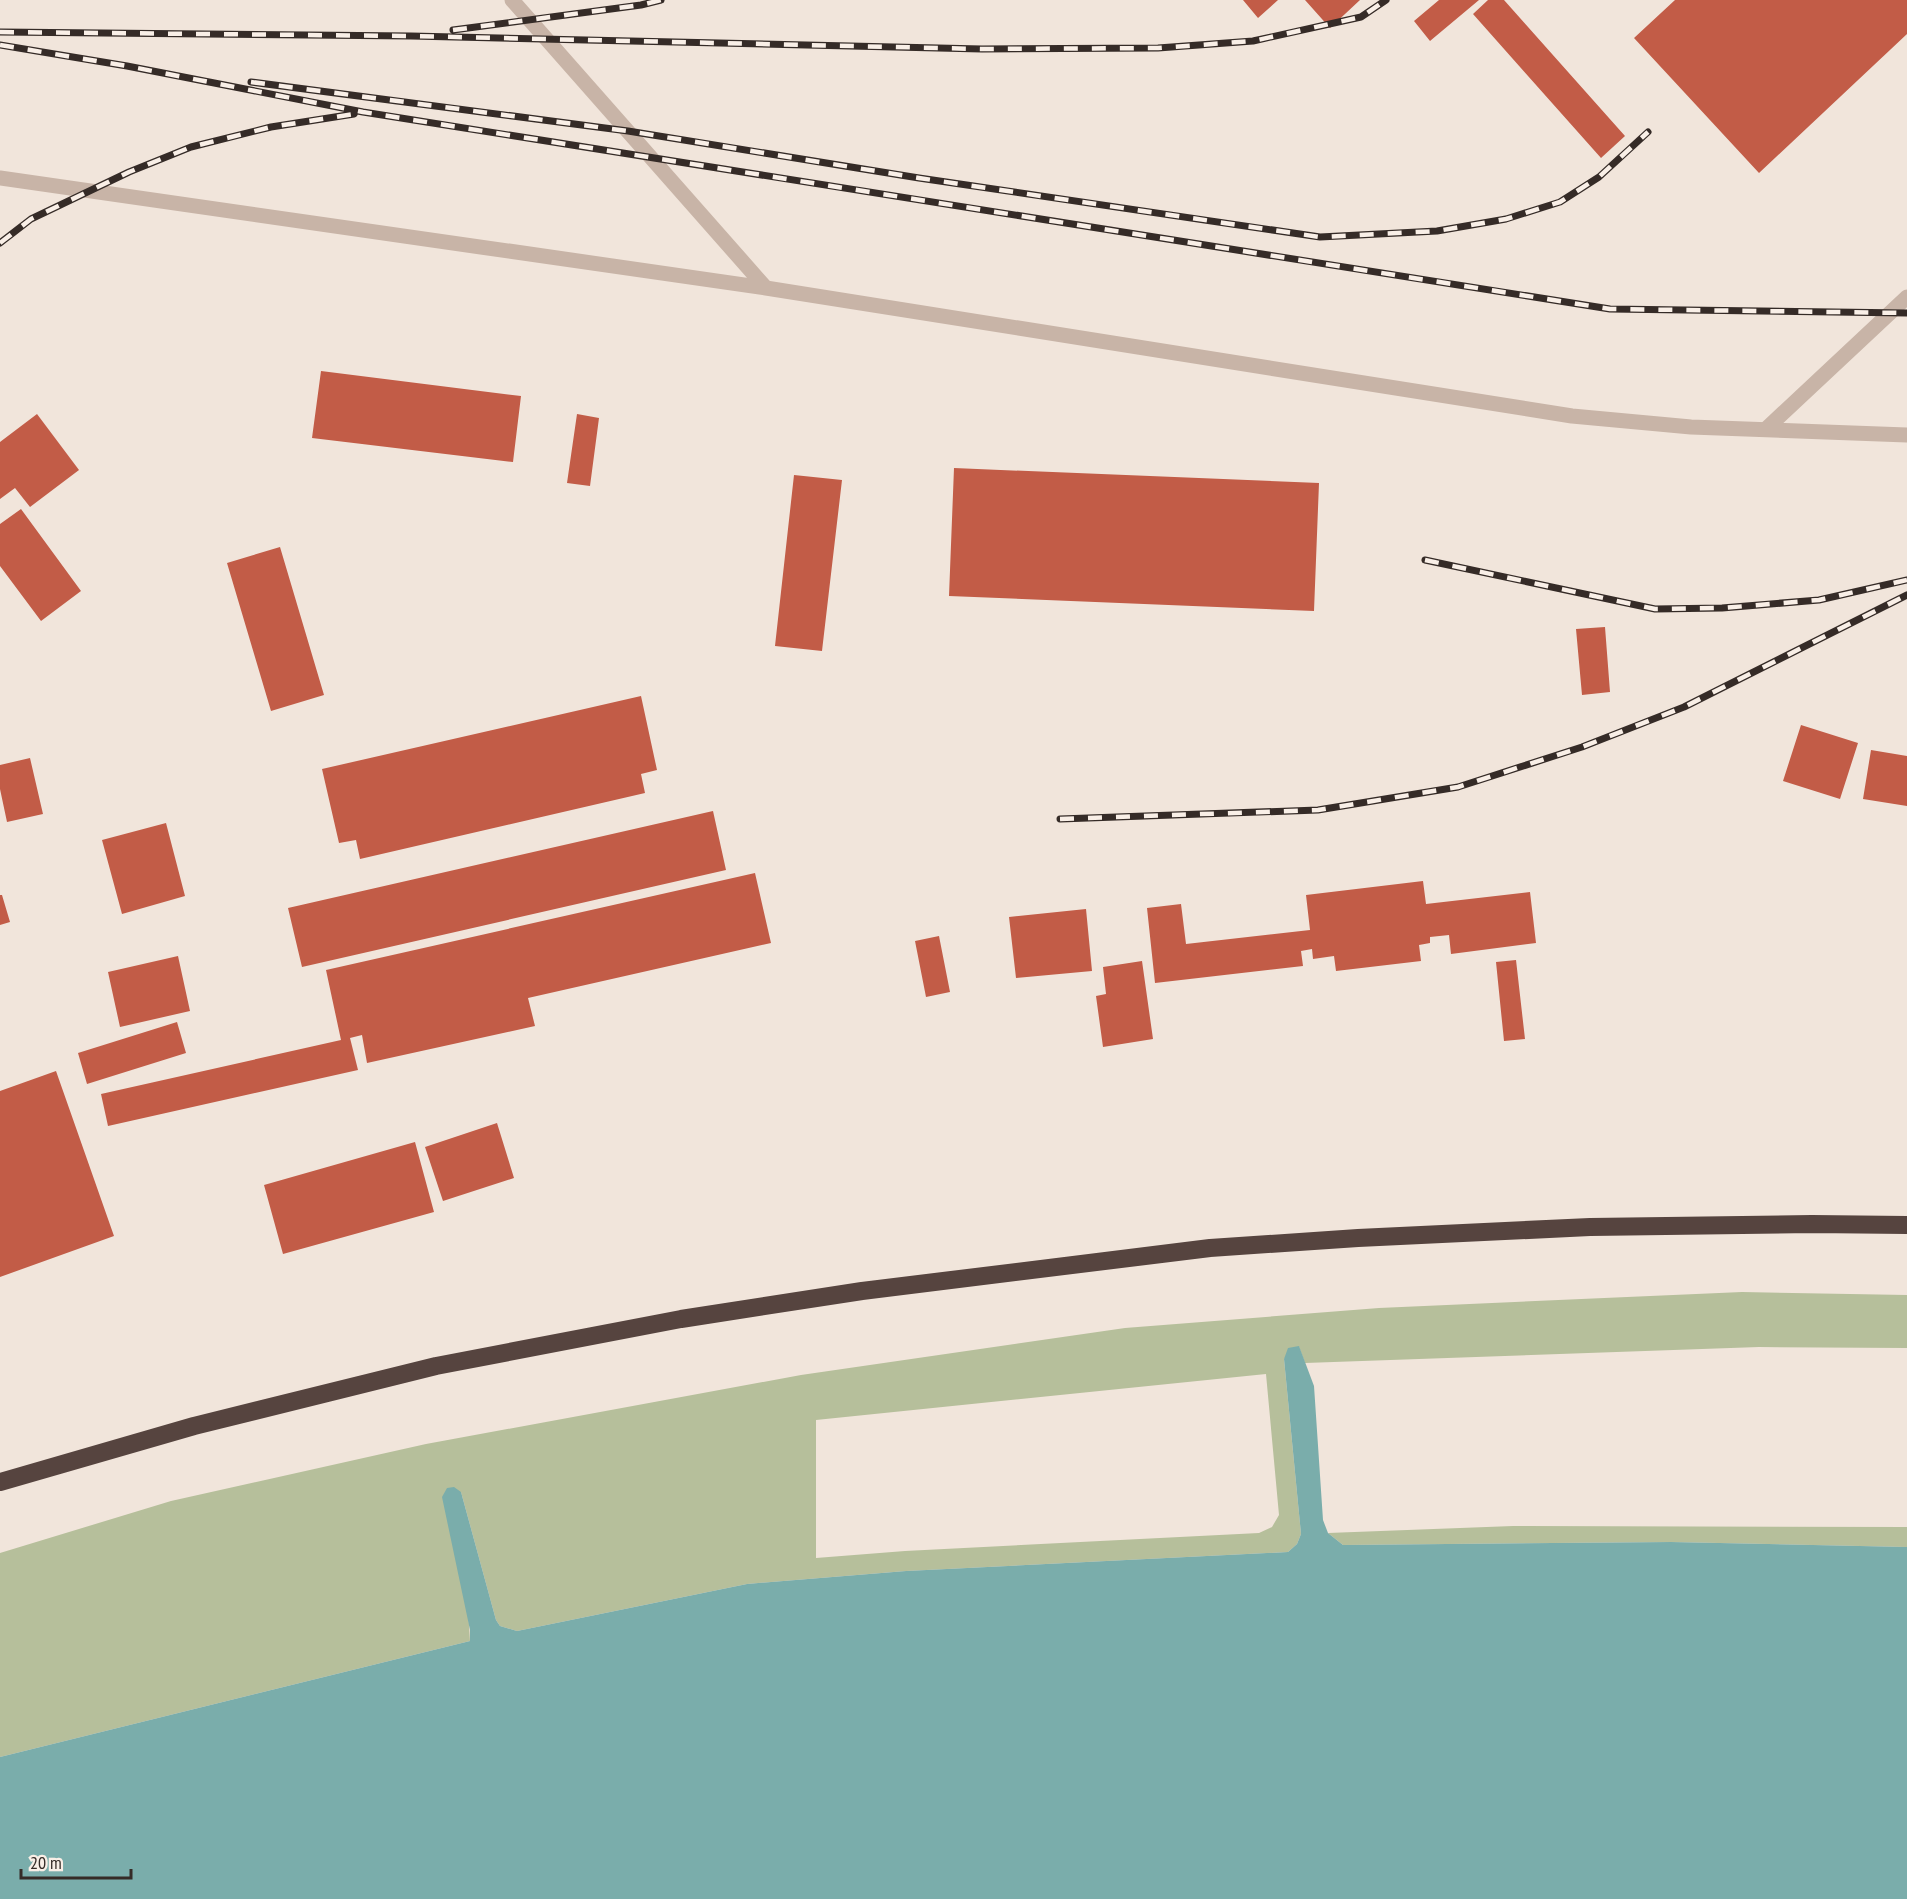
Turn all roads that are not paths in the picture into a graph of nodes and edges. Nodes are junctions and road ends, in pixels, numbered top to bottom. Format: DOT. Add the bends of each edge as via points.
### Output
graph roads {
  1 [pos="512,0"];
  2 [pos="0,178"];
  3 [pos="766,288"];
  4 [pos="1907,297"];
  5 [pos="1766,429"];
  6 [pos="1907,435"];
  7 [pos="1907,1225"];
  8 [pos="0,1482"];
  1 -- 3 [label="lane"];
  2 -- 3 [label="lane"];
  3 -- 5 [label="lane" via="1572,416 1691,427"];
  4 -- 5 [label="lane"];
  5 -- 6 [label="lane"];
  7 -- 8 [label="highway" via="1590,1227 1358,1238 1210,1248 862,1291 681,1319 436,1366 194,1426"];
}
